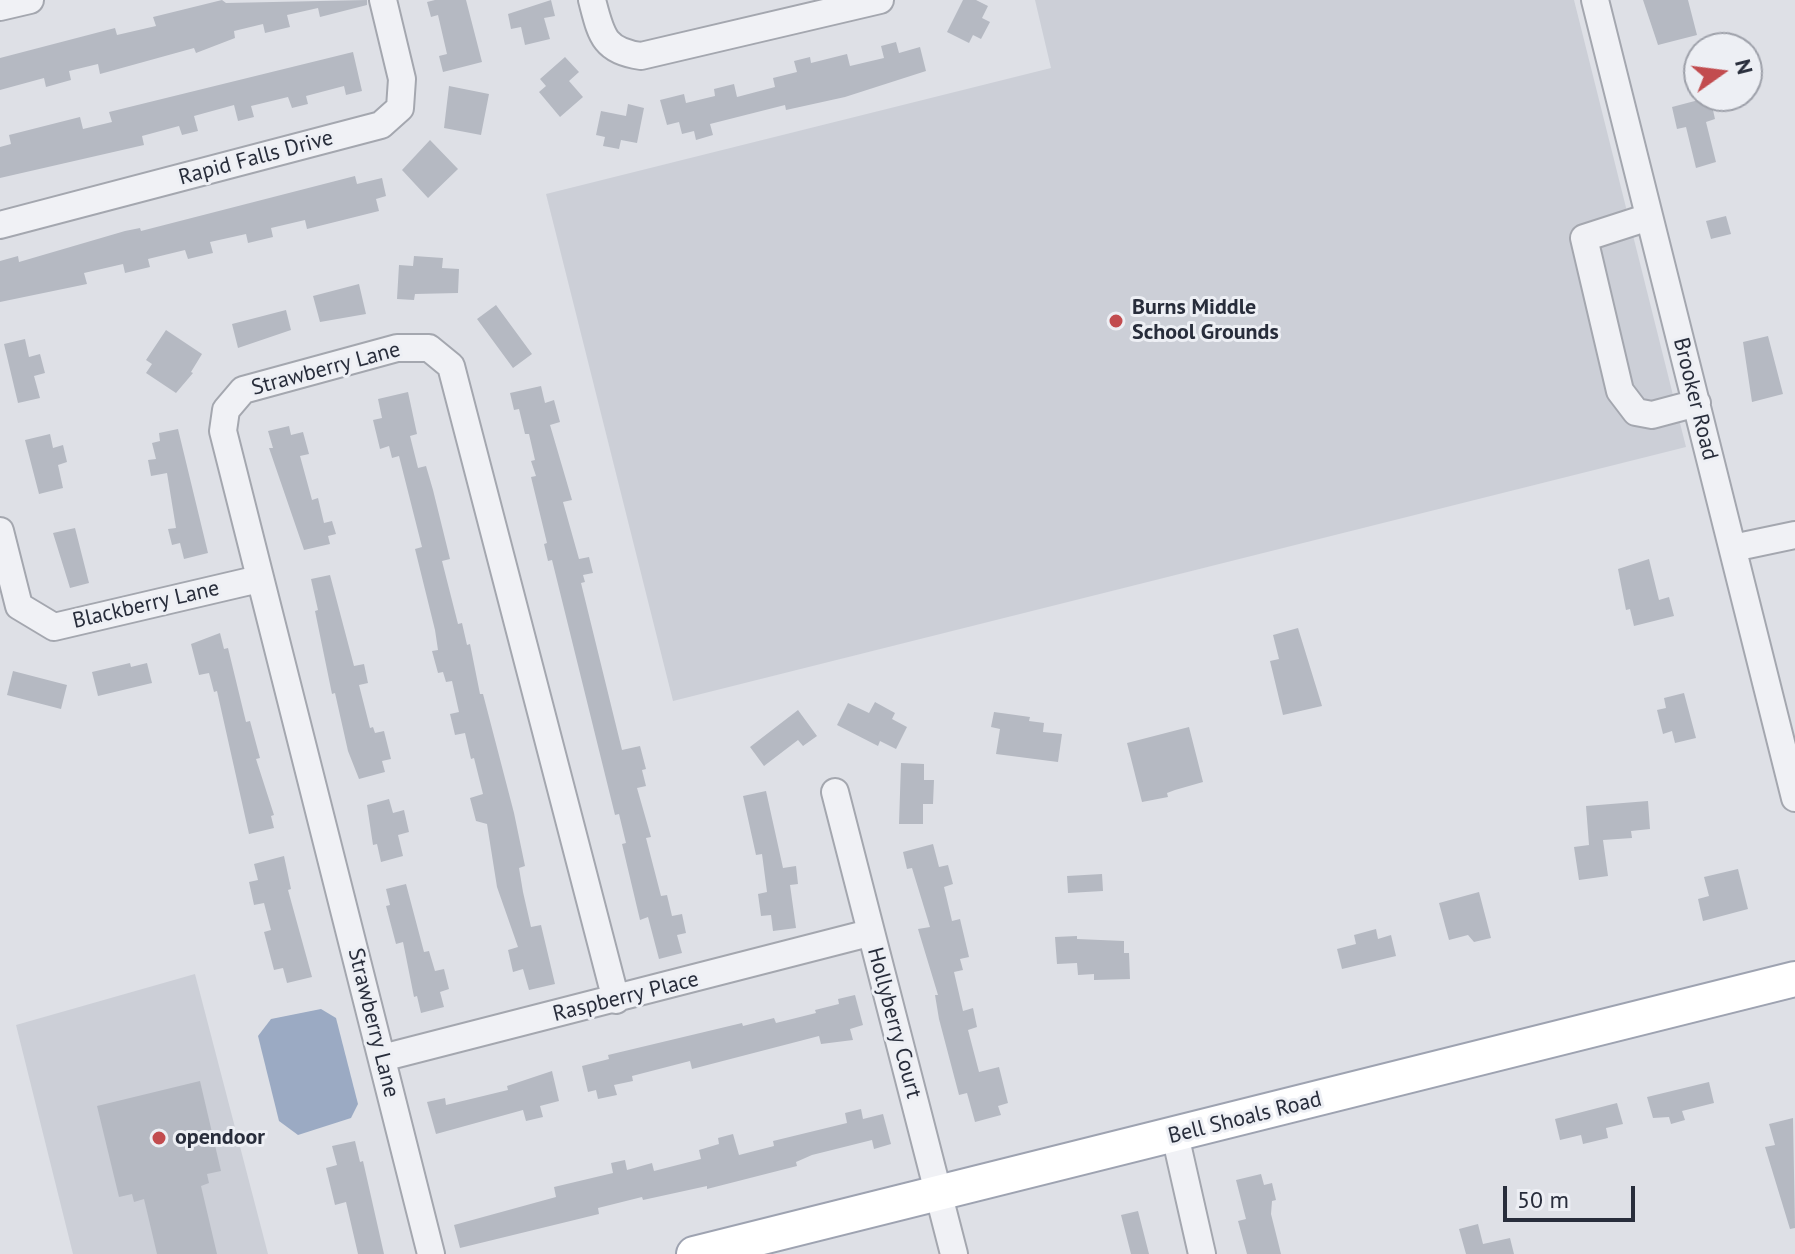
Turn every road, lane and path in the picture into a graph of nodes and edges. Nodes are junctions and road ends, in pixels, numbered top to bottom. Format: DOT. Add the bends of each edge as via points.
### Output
graph roads {
  1 [pos="30,0"];
  2 [pos="383,0"];
  3 [pos="592,0"];
  4 [pos="880,0"];
  5 [pos="1595,0"];
  6 [pos="0,7"];
  7 [pos="1649,217"];
  8 [pos="0,225"];
  9 [pos="1697,403"];
  10 [pos="0,531"];
  11 [pos="1795,535"];
  12 [pos="1733,548"];
  13 [pos="259,579"];
  14 [pos="835,792"];
  15 [pos="1795,798"];
  16 [pos="869,933"];
  17 [pos="1795,979"];
  18 [pos="616,1000"];
  19 [pos="382,1058"];
  20 [pos="1175,1135"];
  21 [pos="939,1193"];
  22 [pos="431,1254"];
  23 [pos="694,1254"];
  24 [pos="954,1254"];
  25 [pos="1202,1254"];
  1 -- 6 [label="street"];
  2 -- 8 [label="street, Rapid Falls Drive" via="402,79 400,108 381,125"];
  3 -- 4 [label="street" via="601,36 620,54 641,56"];
  5 -- 7 [label="street, Brooker Road"];
  7 -- 9 [label="street, Brooker Road"];
  7 -- 9 [label="street" via="1584,238 1620,391 1636,412 1652,415"];
  9 -- 12 [label="street, Brooker Road"];
  10 -- 13 [label="street, Blackberry Lane" via="19,606 54,627"];
  11 -- 12 [label="street"];
  12 -- 15 [label="street, Brooker Road"];
  13 -- 18 [label="street, Strawberry Lane" via="223,431 235,396 258,384 397,348 429,348 446,358 455,376"];
  13 -- 19 [label="street, Strawberry Lane"];
  14 -- 16 [label="street, Hollyberry Court"];
  16 -- 18 [label="street, Raspberry Place"];
  16 -- 21 [label="street, Hollyberry Court"];
  17 -- 20 [label="main road, Bell Shoals Road"];
  18 -- 19 [label="street, Raspberry Place"];
  19 -- 22 [label="street, Strawberry Lane"];
  20 -- 21 [label="main road, Bell Shoals Road"];
  20 -- 25 [label="street"];
  21 -- 23 [label="main road, Bell Shoals Road"];
  21 -- 24 [label="street, Hollyberry Court"];
}
